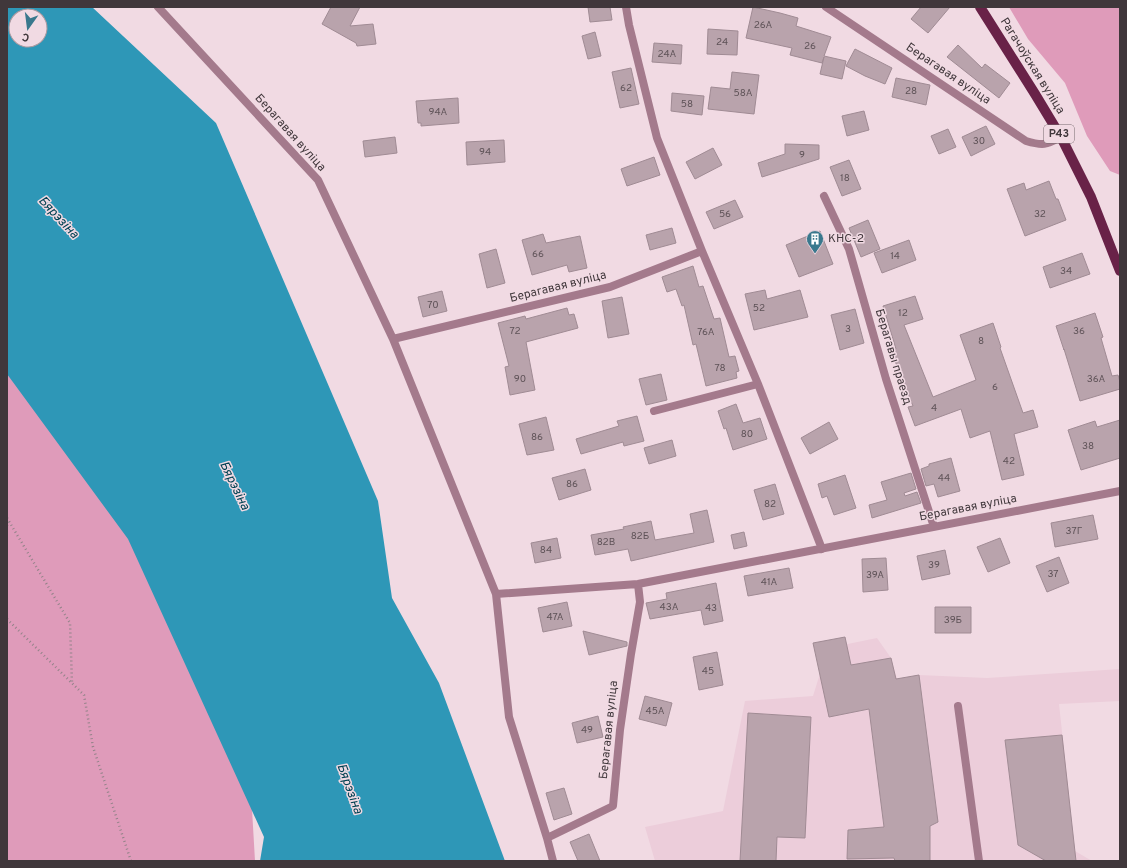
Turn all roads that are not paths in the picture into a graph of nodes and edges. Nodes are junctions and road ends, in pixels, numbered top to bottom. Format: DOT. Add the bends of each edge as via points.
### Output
graph roads {
  1 [pos="158,7"];
  2 [pos="626,7"];
  3 [pos="826,7"];
  4 [pos="980,7"];
  5 [pos="1061,138"];
  6 [pos="824,196"];
  7 [pos="702,251"];
  8 [pos="1120,271"];
  9 [pos="393,339"];
  10 [pos="758,384"];
  11 [pos="654,411"];
  12 [pos="1120,491"];
  13 [pos="934,527"];
  14 [pos="822,549"];
  15 [pos="638,584"];
  16 [pos="496,594"];
  17 [pos="958,706"];
  18 [pos="548,838"];
  19 [pos="554,861"];
  20 [pos="979,861"];
  1 -- 9 [label="street, Берагавая вуліца" via="318,180"];
  2 -- 7 [label="street" via="657,138"];
  3 -- 5 [label="street, Берагавая вуліца" via="1026,141 1039,145 1049,144"];
  4 -- 5 [label="main road, Рагачоўская вуліца / Р43"];
  5 -- 8 [label="main road, Рагачоўская вуліца / Р43" via="1091,197"];
  6 -- 13 [label="street, Берагавы праезд" via="849,249 886,379"];
  7 -- 9 [label="street, Берагавая вуліца" via="610,287"];
  7 -- 10 [label="street"];
  9 -- 16 [label="street, Берагавая вуліца"];
  10 -- 11 [label="street"];
  10 -- 14 [label="street"];
  12 -- 13 [label="street, Берагавая вуліца"];
  13 -- 14 [label="street, Берагавая вуліца"];
  14 -- 15 [label="street, Берагавая вуліца"];
  15 -- 16 [label="street, Берагавая вуліца"];
  15 -- 18 [label="street, Берагавая вуліца" via="640,602 620,730 613,806"];
  16 -- 18 [label="street, Берагавая вуліца" via="509,717"];
  17 -- 20 [label="street"];
  18 -- 19 [label="street, Берагавая вуліца"];
}
